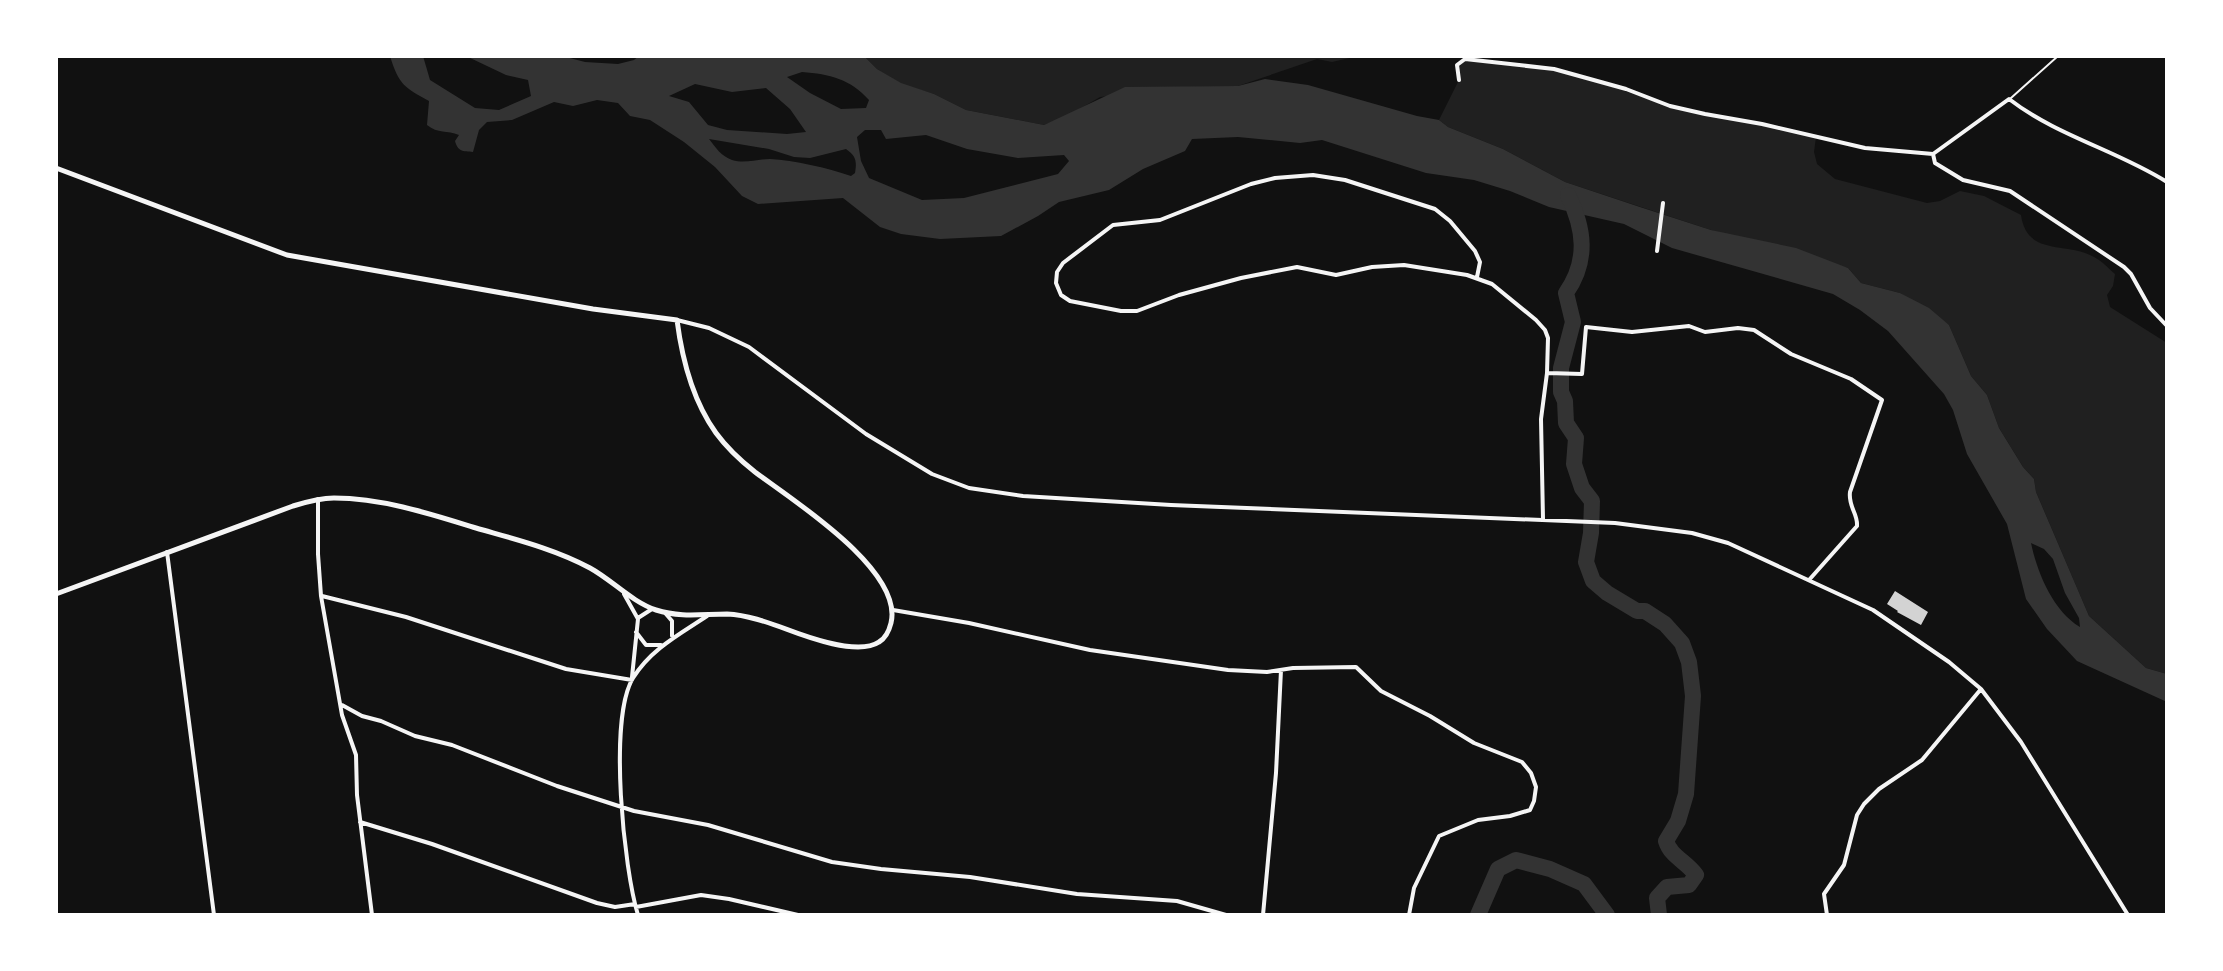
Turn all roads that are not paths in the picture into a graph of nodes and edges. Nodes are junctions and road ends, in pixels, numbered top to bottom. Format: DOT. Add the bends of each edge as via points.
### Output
graph roads {
  1 [pos="2058,56"];
  2 [pos="1459,80"];
  3 [pos="2009,99"];
  4 [pos="1933,154"];
  5 [pos="56,168"];
  6 [pos="2167,182"];
  7 [pos="1663,205"];
  8 [pos="1657,250"];
  9 [pos="1477,277"];
  10 [pos="677,320"];
  11 [pos="2167,326"];
  12 [pos="1550,373"];
  13 [pos="318,499"];
  14 [pos="1543,519"];
  15 [pos="167,552"];
  16 [pos="1809,580"];
  17 [pos="618,586"];
  18 [pos="56,594"];
  19 [pos="321,596"];
  20 [pos="652,609"];
  21 [pos="893,610"];
  22 [pos="661,611"];
  23 [pos="707,616"];
  24 [pos="638,619"];
  25 [pos="636,630"];
  26 [pos="672,636"];
  27 [pos="667,643"];
  28 [pos="1281,670"];
  29 [pos="632,680"];
  30 [pos="1981,689"];
  31 [pos="342,705"];
  32 [pos="621,806"];
  33 [pos="360,822"];
  34 [pos="635,905"];
  35 [pos="214,915"];
  36 [pos="372,915"];
  37 [pos="638,915"];
  38 [pos="798,915"];
  39 [pos="1226,915"];
  40 [pos="1263,915"];
  41 [pos="1409,915"];
  42 [pos="1827,915"];
  43 [pos="2128,915"];
  1 -- 3 [label="lane"];
  2 -- 4 [label="street" via="1457,65 1468,59 1554,69 1705,114 1865,148"];
  3 -- 4 [label="street"];
  3 -- 6 [label="street" via="2055,128"];
  4 -- 11 [label="street" via="1935,163 1953,176 2010,191 2124,267"];
  5 -- 10 [label="street" via="287,255"];
  7 -- 8 [label="street"];
  9 -- 9 [label="street" via="1404,265 1336,275 1297,267 1179,295 1137,311 1070,301 1056,283 1063,263 1113,225 1160,220 1251,184 1313,175 1435,209 1475,251 1480,262"];
  9 -- 12 [label="street" via="1545,330"];
  10 -- 14 [label="street" via="749,347 830,410 955,485 1140,504"];
  10 -- 21 [label="street" via="685,365 716,433 743,462 843,539 877,578"];
  12 -- 14 [label="street" via="1541,419"];
  12 -- 16 [label="street" via="1581,375 1586,327 1632,332 1746,328 1851,379 1882,400 1850,492 1857,526"];
  13 -- 15 [label="street"];
  13 -- 17 [label="street" via="357,500 453,521 545,550"];
  13 -- 19 [label="street"];
  14 -- 16 [label="street" via="1615,523 1713,538"];
  15 -- 18 [label="street"];
  15 -- 35 [label="street"];
  16 -- 30 [label="street" via="1886,618"];
  17 -- 20 [label="street"];
  17 -- 24 [label="street"];
  19 -- 29 [label="street" via="406,617 566,669"];
  19 -- 31 [label="street"];
  20 -- 22 [label="street"];
  20 -- 24 [label="street"];
  21 -- 23 [label="street" via="885,637 869,647 804,637 740,615"];
  21 -- 28 [label="street" via="1090,650 1228,670"];
  22 -- 23 [label="street"];
  22 -- 26 [label="street" via="672,621"];
  23 -- 26 [label="street"];
  24 -- 25 [label="street"];
  25 -- 27 [label="street" via="646,645"];
  25 -- 29 [label="street"];
  26 -- 27 [label="street"];
  27 -- 29 [label="street"];
  28 -- 40 [label="street"];
  28 -- 41 [label="street" via="1356,667 1381,691 1474,743 1516,758 1531,773 1535,795 1527,813 1478,820 1439,836 1417,879"];
  29 -- 32 [label="street" via="621,736"];
  30 -- 42 [label="street" via="1922,760 1879,789 1860,810 1844,865 1824,894"];
  30 -- 43 [label="street" via="2027,751"];
  31 -- 32 [label="street" via="415,736"];
  31 -- 33 [label="street" via="356,755"];
  32 -- 34 [label="street"];
  32 -- 39 [label="street" via="850,865 1177,901"];
  33 -- 34 [label="street" via="597,903"];
  33 -- 36 [label="street"];
  34 -- 37 [label="street"];
  34 -- 38 [label="street" via="696,895"];
}
